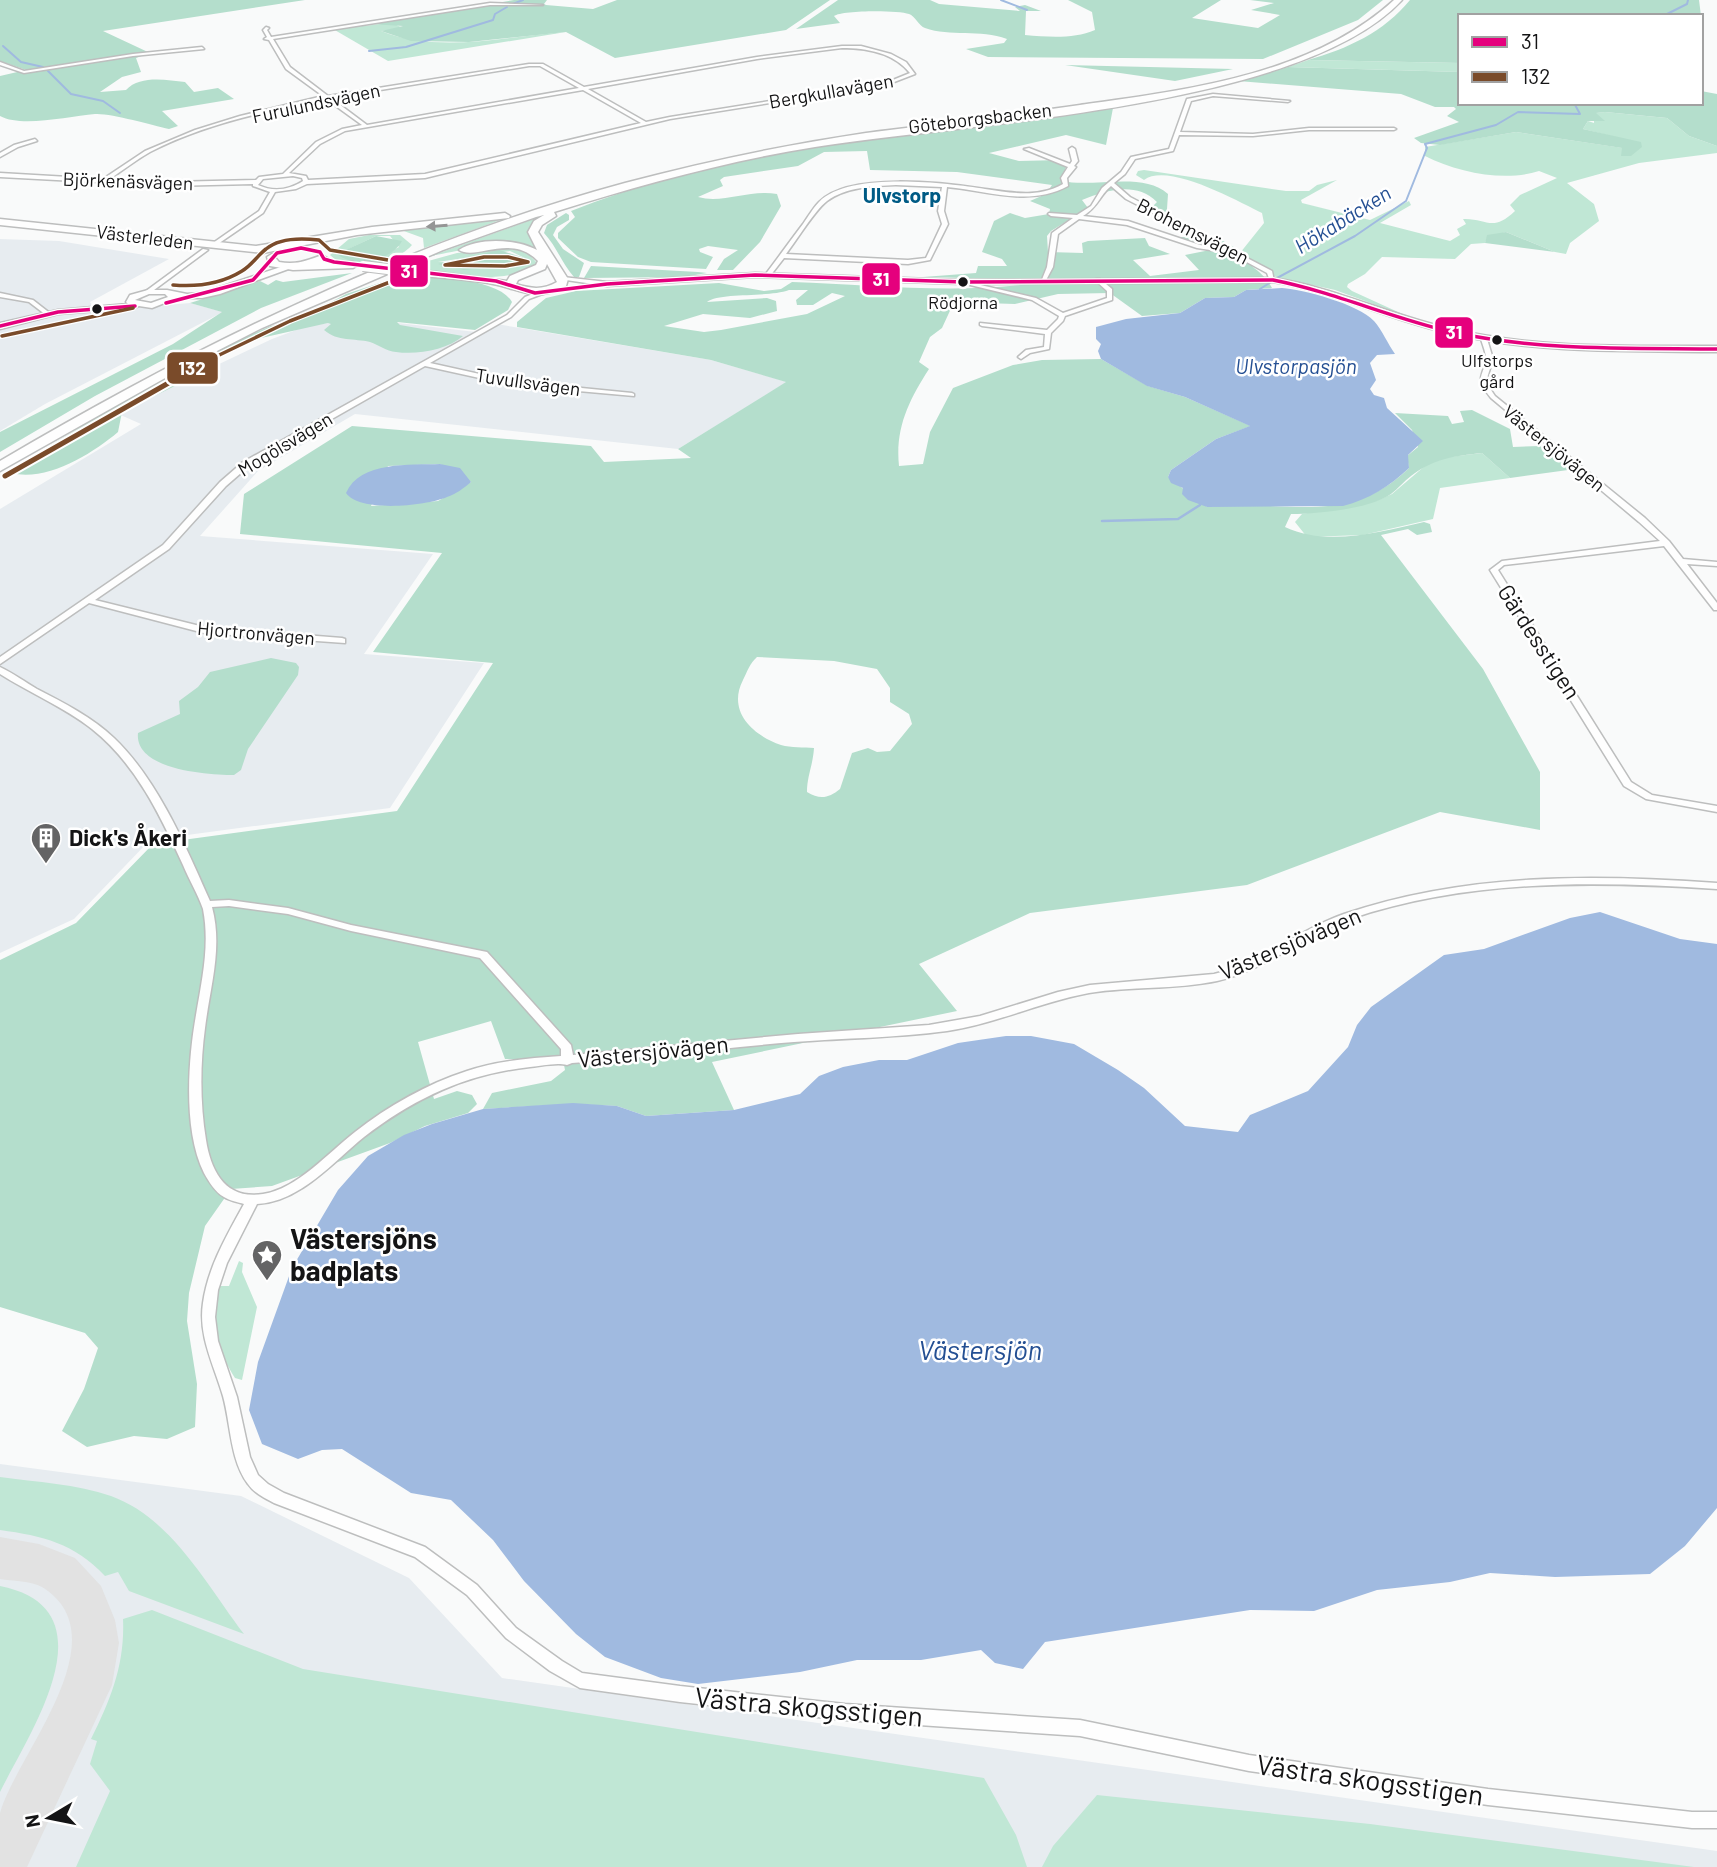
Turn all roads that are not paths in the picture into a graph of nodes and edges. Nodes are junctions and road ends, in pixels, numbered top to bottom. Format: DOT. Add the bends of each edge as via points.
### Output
graph roads {
  1 [pos="1391,0"];
  2 [pos="1398,0"];
  3 [pos="541,5"];
  4 [pos="267,28"];
  5 [pos="269,39"];
  6 [pos="201,48"];
  7 [pos="0,63"];
  8 [pos="582,88"];
  9 [pos="327,98"];
  10 [pos="1288,101"];
  11 [pos="645,124"];
  12 [pos="366,126"];
  13 [pos="1394,129"];
  14 [pos="1176,133"];
  15 [pos="35,140"];
  16 [pos="1027,149"];
  17 [pos="1072,149"];
  18 [pos="0,155"];
  19 [pos="1073,167"];
  20 [pos="285,174"];
  21 [pos="0,175"];
  22 [pos="104,181"];
  23 [pos="256,182"];
  24 [pos="306,182"];
  25 [pos="1111,183"];
  26 [pos="945,186"];
  27 [pos="274,190"];
  28 [pos="605,193"];
  29 [pos="556,205"];
  30 [pos="1051,214"];
  31 [pos="1079,216"];
  32 [pos="0,223"];
  33 [pos="335,237"];
  34 [pos="215,244"];
  35 [pos="306,248"];
  36 [pos="290,249"];
  37 [pos="205,250"];
  38 [pos="250,250"];
  39 [pos="1233,253"];
  40 [pos="322,256"];
  41 [pos="782,256"];
  42 [pos="272,260"];
  43 [pos="396,261"];
  44 [pos="303,266"];
  45 [pos="358,266"];
  46 [pos="290,267"];
  47 [pos="412,272"];
  48 [pos="381,273"];
  49 [pos="523,275"];
  50 [pos="768,275"];
  51 [pos="561,278"];
  52 [pos="253,280"];
  53 [pos="1098,280"];
  54 [pos="1272,280"];
  55 [pos="1043,281"];
  56 [pos="969,282"];
  57 [pos="607,284"];
  58 [pos="156,286"];
  59 [pos="513,287"];
  60 [pos="548,291"];
  61 [pos="148,292"];
  62 [pos="169,293"];
  63 [pos="0,295"];
  64 [pos="185,298"];
  65 [pos="133,302"];
  66 [pos="166,303"];
  67 [pos="521,304"];
  68 [pos="48,314"];
  69 [pos="1062,315"];
  70 [pos="982,324"];
  71 [pos="0,326"];
  72 [pos="1048,332"];
  73 [pos="1484,339"];
  74 [pos="1717,349"];
  75 [pos="1021,357"];
  76 [pos="426,364"];
  77 [pos="632,395"];
  78 [pos="0,464"];
  79 [pos="1666,543"];
  80 [pos="1679,561"];
  81 [pos="1717,564"];
  82 [pos="89,601"];
  83 [pos="1717,608"];
  84 [pos="342,640"];
  85 [pos="0,661"];
  86 [pos="0,670"];
  87 [pos="1717,809"];
  88 [pos="1717,886"];
  89 [pos="207,904"];
  90 [pos="567,1060"];
  91 [pos="253,1200"];
  92 [pos="1717,1820"];
  1 -- 29 [label="highway, Göteborgsbacken" via="1364,24 1330,43 1228,76 1091,104 796,144 661,174"];
  2 -- 28 [label="highway, Göteborgsbacken" via="1371,24 1338,42 1283,64 1211,83 1098,106 797,146"];
  3 -- 5 [label="street" via="490,4"];
  4 -- 5 [label="street"];
  5 -- 9 [label="street" via="288,68"];
  6 -- 7 [label="street" via="24,72"];
  8 -- 9 [label="street, Furulundsvägen" via="541,65"];
  8 -- 11 [label="street"];
  8 -- 11 [label="street, Bergkullavägen" via="842,47 889,55 913,74 889,83"];
  8 -- 12 [label="street, Bergkullavägen"];
  9 -- 12 [label="street"];
  9 -- 22 [label="street, Furulundsvägen" via="261,113 155,148"];
  10 -- 14 [label="street" via="1198,97 1187,102"];
  11 -- 24 [label="street, Bergkullavägen" via="425,176"];
  12 -- 20 [label="street, Bergkullavägen" via="333,134"];
  13 -- 14 [label="street"];
  14 -- 25 [label="street" via="1171,150 1133,158"];
  15 -- 18 [label="street"];
  16 -- 19 [label="street"];
  17 -- 19 [label="street"];
  19 -- 26 [label="street" via="1064,178 1066,186 1043,196"];
  20 -- 23 [label="street"];
  20 -- 24 [label="street" via="299,175"];
  21 -- 22 [label="street, Björkenäsvägen"];
  22 -- 23 [label="street, Björkenäsvägen"];
  23 -- 27 [label="street" via="258,188"];
  24 -- 27 [label="street"];
  25 -- 31 [label="street" via="1093,207"];
  25 -- 39 [label="street, Brohemsvägen" via="1128,198"];
  26 -- 41 [label="street" via="872,186 831,195"];
  26 -- 41 [label="street" via="941,211 945,224 928,259"];
  27 -- 34 [label="street" via="261,212"];
  28 -- 48 [label="highway"];
  28 -- 51 [label="highway" via="550,215 535,227 537,242"];
  29 -- 33 [label="highway, one-way" via="469,223"];
  29 -- 43 [label="highway"];
  30 -- 31 [label="street"];
  31 -- 39 [label="street" via="1128,223 1199,247"];
  31 -- 55 [label="street" via="1055,233 1050,268"];
  32 -- 38 [label="highway, Västerleden"];
  32 -- 42 [label="highway, Västerleden" via="100,233"];
  33 -- 35 [label="highway"];
  33 -- 38 [label="highway"];
  35 -- 36 [label="highway, Västerleden"];
  35 -- 40 [label="highway"];
  36 -- 38 [label="highway, Västerleden"];
  36 -- 42 [label="highway"];
  37 -- 58 [label="street"];
  39 -- 54 [label="street, Brohemsvägen" via="1270,272"];
  40 -- 43 [label="highway" via="337,242 362,234 398,232 417,240"];
  40 -- 44 [label="highway"];
  40 -- 45 [label="highway"];
  41 -- 50 [label="street"];
  42 -- 46 [label="highway, Västerleden"];
  42 -- 52 [label="street"];
  43 -- 78 [label="highway" via="200,349 108,397"];
  44 -- 45 [label="highway, Västerleden"];
  44 -- 46 [label="highway, Västerleden"];
  45 -- 47 [label="highway, bridge"];
  46 -- 52 [label="street"];
  47 -- 49 [label="highway"];
  47 -- 59 [label="highway"];
  48 -- 49 [label="highway" via="454,252 503,246 530,250 541,258 541,267"];
  48 -- 78 [label="highway" via="206,349"];
  49 -- 51 [label="highway" via="548,273"];
  49 -- 59 [label="highway"];
  50 -- 56 [label="street"];
  50 -- 57 [label="street"];
  51 -- 57 [label="street"];
  51 -- 60 [label="highway" via="562,284"];
  52 -- 64 [label="street"];
  53 -- 54 [label="street"];
  53 -- 55 [label="street"];
  53 -- 69 [label="street" via="1110,290 1111,299"];
  54 -- 73 [label="street" via="1322,288 1420,324"];
  55 -- 56 [label="street"];
  56 -- 69 [label="street" via="1034,299"];
  57 -- 60 [label="street"];
  58 -- 61 [label="street"];
  58 -- 62 [label="street"];
  59 -- 60 [label="highway"];
  59 -- 67 [label="street"];
  60 -- 67 [label="street, Mogölsvägen"];
  61 -- 62 [label="street"];
  61 -- 65 [label="street"];
  62 -- 64 [label="street"];
  62 -- 66 [label="street" via="172,299"];
  63 -- 68 [label="street" via="31,301"];
  64 -- 66 [label="street"];
  65 -- 66 [label="street"];
  65 -- 68 [label="street"];
  67 -- 76 [label="street, Mogölsvägen" via="509,316"];
  68 -- 71 [label="street"];
  69 -- 72 [label="street"];
  70 -- 72 [label="street"];
  72 -- 75 [label="street" via="1047,348"];
  73 -- 74 [label="street" via="1556,346"];
  73 -- 79 [label="street, Västersjövägen" via="1490,359 1481,379 1493,397"];
  76 -- 77 [label="street, Tuvullsvägen" via="511,383"];
  76 -- 82 [label="street, Mogölsvägen" via="246,464 166,547"];
  79 -- 80 [label="street, Västersjövägen"];
  79 -- 87 [label="street, Gärdesstigen" via="1502,563 1494,570 1627,784 1649,797"];
  80 -- 81 [label="street"];
  80 -- 83 [label="street, Västersjövägen"];
  82 -- 84 [label="street, Hjortronvägen" via="204,631"];
  82 -- 85 [label="street, Mogölsvägen"];
  86 -- 89 [label="street" via="110,738 158,804"];
  88 -- 90 [label="street, Västersjövägen" via="1584,879 1451,892 1344,917 1234,973 1211,978 1088,989 967,1023 927,1029"];
  89 -- 90 [label="street" via="288,911 483,954 567,1048"];
  89 -- 91 [label="street" via="211,950 198,1037 199,1135 212,1182 230,1194"];
  90 -- 91 [label="street, Västersjövägen" via="490,1069 443,1086 361,1134 305,1181"];
  91 -- 92 [label="street, Västra skogsstigen" via="220,1266 207,1325 250,1475 259,1487 279,1498 420,1552 472,1590 511,1633 580,1679 845,1712 1080,1727 1249,1763 1488,1797"];
}
